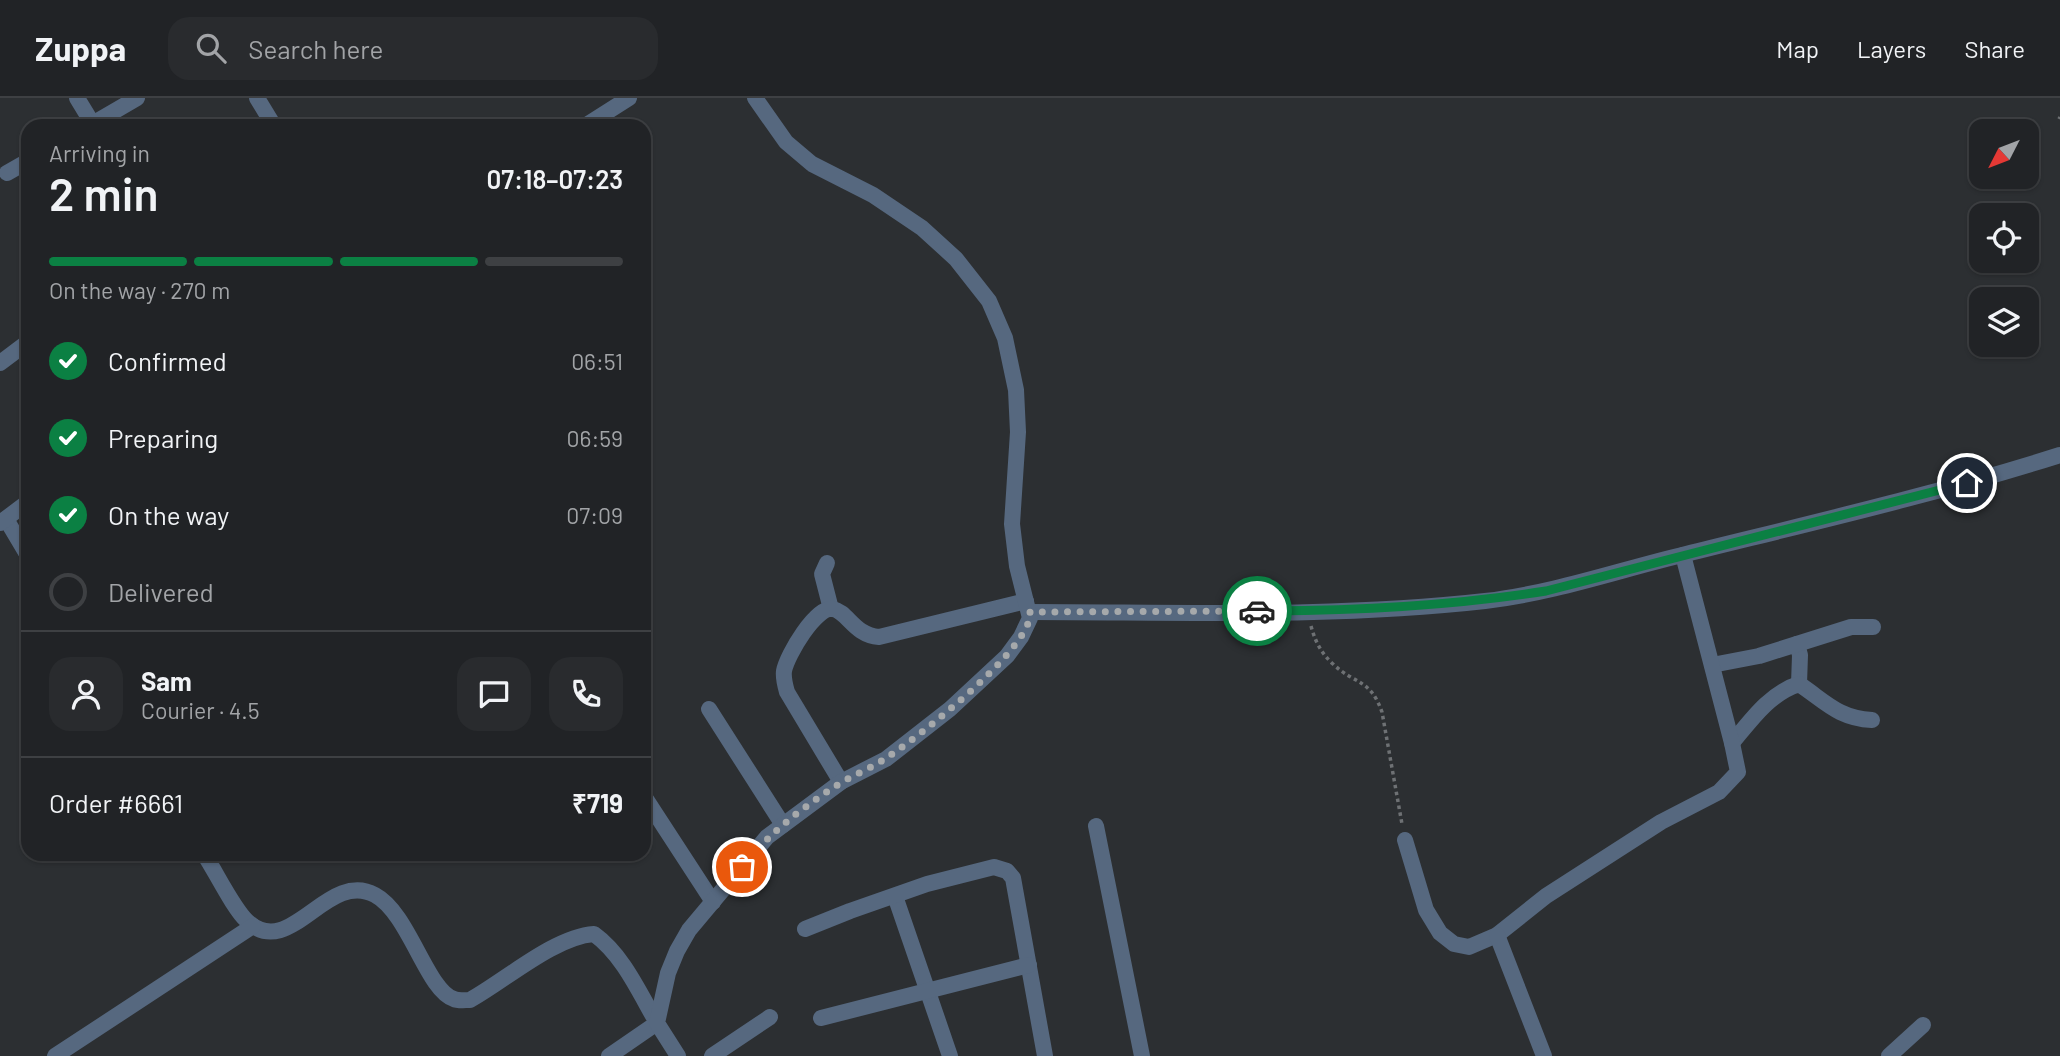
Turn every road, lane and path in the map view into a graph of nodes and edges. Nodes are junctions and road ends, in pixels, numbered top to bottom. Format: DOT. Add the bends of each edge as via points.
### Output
graph roads {
  1 [pos="77,98"];
  2 [pos="137,98"];
  3 [pos="257,98"];
  4 [pos="629,98"];
  5 [pos="755,98"];
  6 [pos="89,119"];
  7 [pos="102,119"];
  8 [pos="270,119"];
  9 [pos="596,119"];
  10 [pos="21,165"];
  11 [pos="8,173"];
  12 [pos="21,347"];
  13 [pos="0,363"];
  14 [pos="2060,455"];
  15 [pos="21,507"];
  16 [pos="3,521"];
  17 [pos="21,546"];
  18 [pos="1683,555"];
  19 [pos="827,563"];
  20 [pos="1028,606"];
  21 [pos="831,609"];
  22 [pos="1306,611"];
  23 [pos="1873,627"];
  24 [pos="1797,643"];
  25 [pos="1712,665"];
  26 [pos="1799,684"];
  27 [pos="709,709"];
  28 [pos="1872,720"];
  29 [pos="1732,743"];
  30 [pos="841,782"];
  31 [pos="651,807"];
  32 [pos="783,825"];
  33 [pos="1096,826"];
  34 [pos="1405,840"];
  35 [pos="208,861"];
  36 [pos="895,896"];
  37 [pos="712,902"];
  38 [pos="253,926"];
  39 [pos="805,929"];
  40 [pos="1497,935"];
  41 [pos="1030,965"];
  42 [pos="926,991"];
  43 [pos="770,1017"];
  44 [pos="821,1018"];
  45 [pos="657,1023"];
  46 [pos="1923,1025"];
  47 [pos="55,1056"];
  48 [pos="608,1056"];
  49 [pos="678,1056"];
  50 [pos="712,1056"];
  51 [pos="950,1056"];
  52 [pos="1045,1056"];
  53 [pos="1142,1056"];
  54 [pos="1544,1056"];
  55 [pos="1889,1056"];
  1 -- 6 [label="street"];
  2 -- 7 [label="street"];
  3 -- 8 [label="street"];
  4 -- 9 [label="street"];
  5 -- 20 [label="street" via="786,142 803,157 922,228 956,259 989,301 1005,338 1016,390 1012,524"];
  10 -- 11 [label="street"];
  12 -- 13 [label="street"];
  14 -- 18 [label="street"];
  15 -- 16 [label="street"];
  16 -- 17 [label="street"];
  18 -- 22 [label="street" via="1497,599"];
  18 -- 25 [label="street"];
  19 -- 21 [label="street" via="822,574"];
  20 -- 21 [label="street" via="878,637 866,636"];
  20 -- 22 [label="street"];
  20 -- 30 [label="street" via="1030,618 1007,656 886,759"];
  21 -- 30 [label="street" via="822,612 802,634 787,660 784,678 787,692"];
  22 -- 34 [label="path" via="1319,648 1334,666 1364,683 1376,696"];
  23 -- 24 [label="street" via="1851,627"];
  24 -- 25 [label="street"];
  24 -- 26 [label="street"];
  25 -- 29 [label="street"];
  26 -- 28 [label="street" via="1852,719"];
  26 -- 29 [label="street" via="1784,688"];
  27 -- 32 [label="street"];
  29 -- 40 [label="street" via="1738,772 1719,792 1649,829 1546,896"];
  30 -- 32 [label="street"];
  31 -- 37 [label="street"];
  32 -- 37 [label="street" via="767,837"];
  33 -- 53 [label="street"];
  34 -- 40 [label="street" via="1426,910 1440,933 1454,944 1469,947"];
  35 -- 38 [label="street"];
  36 -- 39 [label="street"];
  36 -- 41 [label="street" via="994,867 1007,871 1013,878"];
  36 -- 42 [label="street"];
  37 -- 45 [label="street" via="677,951"];
  38 -- 45 [label="street" via="267,933 283,930 327,901 352,889 364,890 378,896 400,918 436,985 454,999 470,1000 562,942 593,934 618,957"];
  38 -- 47 [label="street"];
  40 -- 54 [label="street"];
  41 -- 42 [label="street"];
  41 -- 52 [label="street"];
  42 -- 44 [label="street"];
  42 -- 51 [label="street"];
  43 -- 50 [label="street"];
  45 -- 48 [label="street"];
  45 -- 49 [label="street"];
  46 -- 55 [label="street"];
}
